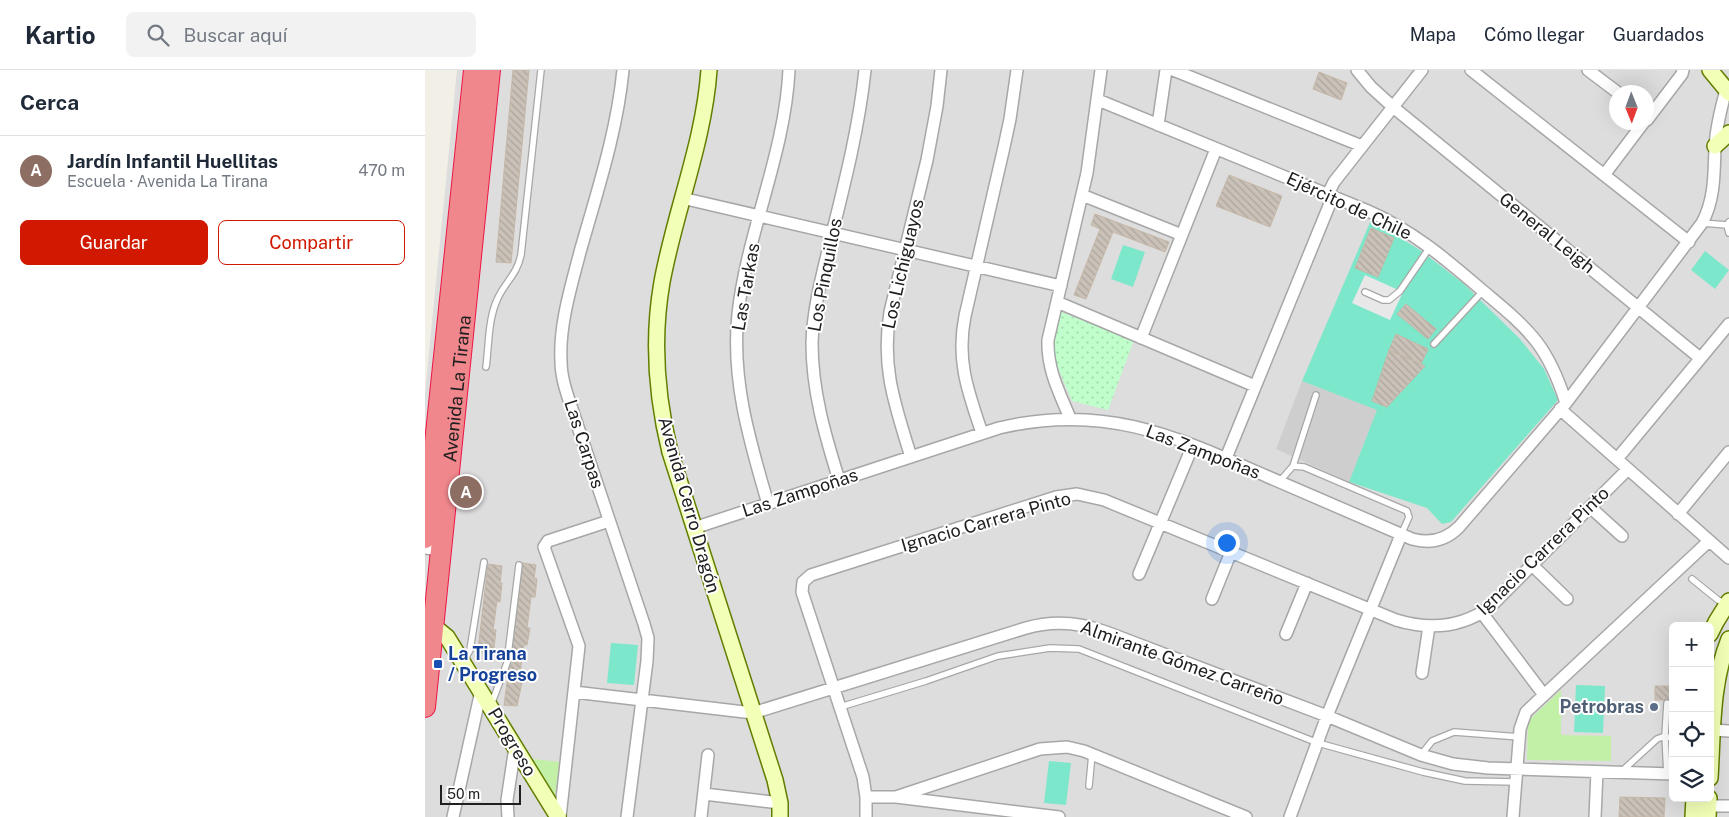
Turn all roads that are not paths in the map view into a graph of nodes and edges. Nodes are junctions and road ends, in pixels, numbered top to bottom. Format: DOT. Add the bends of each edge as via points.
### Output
graph roads {
  1 [pos="474,70"];
  2 [pos="491,70"];
  3 [pos="541,70"];
  4 [pos="623,70"];
  5 [pos="709,70"];
  6 [pos="789,70"];
  7 [pos="865,70"];
  8 [pos="941,70"];
  9 [pos="1017,70"];
  10 [pos="1101,70"];
  11 [pos="1166,70"];
  12 [pos="1173,70"];
  13 [pos="1357,70"];
  14 [pos="1422,70"];
  15 [pos="1471,70"];
  16 [pos="1588,70"];
  17 [pos="1683,70"];
  18 [pos="1710,70"];
  19 [pos="1609,86"];
  20 [pos="1728,88"];
  21 [pos="1098,100"];
  22 [pos="1393,107"];
  23 [pos="1654,110"];
  24 [pos="1158,125"];
  25 [pos="1639,130"];
  26 [pos="1729,133"];
  27 [pos="1362,146"];
  28 [pos="1715,146"];
  29 [pos="1216,149"];
  30 [pos="1604,175"];
  31 [pos="1082,195"];
  32 [pos="1331,195"];
  33 [pos="682,198"];
  34 [pos="759,216"];
  35 [pos="1703,223"];
  36 [pos="1728,223"];
  37 [pos="833,233"];
  38 [pos="1729,233"];
  39 [pos="1182,236"];
  40 [pos="1689,242"];
  41 [pos="1430,247"];
  42 [pos="905,250"];
  43 [pos="976,266"];
  44 [pos="1061,286"];
  45 [pos="1483,291"];
  46 [pos="1365,292"];
  47 [pos="1057,302"];
  48 [pos="1638,308"];
  49 [pos="1729,324"];
  50 [pos="1141,338"];
  51 [pos="1434,344"];
  52 [pos="1700,358"];
  53 [pos="486,367"];
  54 [pos="1255,386"];
  55 [pos="1316,395"];
  56 [pos="1563,406"];
  57 [pos="1070,418"];
  58 [pos="982,433"];
  59 [pos="1193,445"];
  60 [pos="1729,452"];
  61 [pos="911,456"];
  62 [pos="1226,458"];
  63 [pos="1617,459"];
  64 [pos="1293,466"];
  65 [pos="1628,469"];
  66 [pos="839,480"];
  67 [pos="1279,482"];
  68 [pos="768,504"];
  69 [pos="1590,507"];
  70 [pos="1678,514"];
  71 [pos="609,521"];
  72 [pos="1160,523"];
  73 [pos="694,528"];
  74 [pos="1401,535"];
  75 [pos="1622,536"];
  76 [pos="1709,541"];
  77 [pos="430,545"];
  78 [pos="1231,552"];
  79 [pos="1729,558"];
  80 [pos="484,562"];
  81 [pos="1532,565"];
  82 [pos="519,566"];
  83 [pos="1139,574"];
  84 [pos="1692,579"];
  85 [pos="1307,583"];
  86 [pos="1212,599"];
  87 [pos="1567,599"];
  88 [pos="1728,603"];
  89 [pos="1371,609"];
  90 [pos="1482,613"];
  91 [pos="429,626"];
  92 [pos="1429,626"];
  93 [pos="1714,627"];
  94 [pos="1286,634"];
  95 [pos="1729,638"];
  96 [pos="463,662"];
  97 [pos="1422,673"];
  98 [pos="833,688"];
  99 [pos="481,691"];
  100 [pos="574,692"];
  101 [pos="1544,695"];
  102 [pos="642,700"];
  103 [pos="1667,703"];
  104 [pos="490,706"];
  105 [pos="425,707"];
  106 [pos="840,707"];
  107 [pos="1713,712"];
  108 [pos="753,713"];
  109 [pos="1327,716"];
  110 [pos="1714,730"];
  111 [pos="1729,730"];
  112 [pos="1665,736"];
  113 [pos="1520,737"];
  114 [pos="1669,738"];
  115 [pos="1317,743"];
  116 [pos="515,747"];
  117 [pos="1092,754"];
  118 [pos="708,755"];
  119 [pos="1421,755"];
  120 [pos="1669,766"];
  121 [pos="1518,769"];
  122 [pos="1597,772"];
  123 [pos="1621,772"];
  124 [pos="1669,774"];
  125 [pos="1516,782"];
  126 [pos="1089,786"];
  127 [pos="704,794"];
  128 [pos="867,797"];
  129 [pos="896,797"];
  130 [pos="1694,802"];
  131 [pos="1729,806"];
  132 [pos="1709,807"];
  133 [pos="780,810"];
  134 [pos="453,817"];
  135 [pos="508,817"];
  136 [pos="559,817"];
  137 [pos="627,817"];
  138 [pos="701,817"];
  139 [pos="866,817"];
  140 [pos="1059,817"];
  141 [pos="1246,817"];
  142 [pos="1290,817"];
  143 [pos="1513,817"];
  144 [pos="1595,817"];
  145 [pos="1693,817"];
  1 -- 77 [label="highway, Avenida La Tirana"];
  2 -- 77 [label="highway, Avenida La Tirana"];
  3 -- 53 [label="lane" via="521,256 516,272 495,306"];
  4 -- 71 [label="street, Las Carpas" via="615,127 570,293 560,359 563,380"];
  5 -- 33 [label="street, Avenida Cerro Dragón" via="703,111"];
  6 -- 34 [label="street, Las Tarkas" via="784,114"];
  7 -- 37 [label="street, Los Pinquillos" via="859,122"];
  8 -- 42 [label="street, Los Lichiguayos" via="933,133"];
  9 -- 43 [label="street" via="1010,119"];
  10 -- 21 [label="street"];
  11 -- 24 [label="street"];
  12 -- 27 [label="street"];
  13 -- 22 [label="street, General Leigh"];
  14 -- 22 [label="street"];
  15 -- 30 [label="street"];
  16 -- 19 [label="street"];
  17 -- 23 [label="street"];
  18 -- 20 [label="street"];
  20 -- 28 [label="street, Las Zampoñas"];
  21 -- 24 [label="street, Ejército de Chile"];
  21 -- 31 [label="street"];
  22 -- 27 [label="street"];
  22 -- 48 [label="street, General Leigh"];
  24 -- 29 [label="street, Ejército de Chile"];
  25 -- 30 [label="street"];
  26 -- 28 [label="street"];
  27 -- 32 [label="street" via="1334,182"];
  28 -- 35 [label="street, Las Zampoñas" via="1713,194"];
  29 -- 32 [label="street, Ejército de Chile"];
  29 -- 39 [label="street"];
  30 -- 40 [label="street"];
  31 -- 39 [label="street"];
  31 -- 44 [label="street"];
  32 -- 41 [label="street, Ejército de Chile" via="1394,223"];
  32 -- 54 [label="street"];
  33 -- 34 [label="street"];
  33 -- 73 [label="street, Avenida Cerro Dragón" via="662,282 656,360 666,434"];
  34 -- 37 [label="street"];
  34 -- 68 [label="street, Las Tarkas" via="740,298 736,353 745,426"];
  35 -- 36 [label="lane"];
  35 -- 40 [label="street, Las Zampoñas"];
  36 -- 38 [label="lane"];
  37 -- 42 [label="street"];
  37 -- 66 [label="street, Los Pinquillos" via="815,308 812,358 815,395"];
  39 -- 50 [label="street"];
  40 -- 48 [label="street, Las Zampoñas"];
  41 -- 45 [label="street, Ejército de Chile"];
  41 -- 46 [label="lane" via="1400,291 1389,300"];
  42 -- 43 [label="street"];
  42 -- 61 [label="street, Los Lichiguayos" via="890,312 887,354 893,397"];
  43 -- 44 [label="street"];
  43 -- 58 [label="street" via="962,328 961,353 965,382"];
  44 -- 47 [label="street"];
  45 -- 51 [label="lane"];
  45 -- 56 [label="street, Ejército de Chile" via="1513,317 1546,355 1556,376"];
  47 -- 50 [label="street"];
  47 -- 57 [label="street" via="1049,340 1049,364"];
  48 -- 52 [label="street, General Leigh"];
  48 -- 56 [label="street, Las Zampoñas"];
  49 -- 52 [label="street"];
  50 -- 54 [label="street"];
  52 -- 63 [label="street"];
  54 -- 62 [label="street"];
  55 -- 64 [label="lane"];
  56 -- 63 [label="street, Ejército de Chile"];
  56 -- 74 [label="street, Las Zampoñas" via="1453,532 1432,542"];
  57 -- 58 [label="street, Las Zampoñas" via="1025,422"];
  57 -- 59 [label="street, Las Zampoñas" via="1133,426"];
  58 -- 61 [label="street, Las Zampoñas"];
  59 -- 62 [label="street, Las Zampoñas"];
  59 -- 72 [label="street"];
  60 -- 70 [label="street"];
  61 -- 66 [label="street, Las Zampoñas"];
  62 -- 67 [label="street, Las Zampoñas"];
  63 -- 65 [label="street, Ejército de Chile"];
  64 -- 67 [label="lane"];
  64 -- 74 [label="lane" via="1304,467 1407,511 1409,517"];
  65 -- 69 [label="street, Ignacio Carrera Pinto"];
  65 -- 70 [label="street, Ejército de Chile"];
  66 -- 68 [label="street, Las Zampoñas"];
  67 -- 74 [label="street, Las Zampoñas"];
  68 -- 73 [label="street, Las Zampoñas"];
  69 -- 75 [label="street"];
  69 -- 81 [label="street, Ignacio Carrera Pinto"];
  70 -- 76 [label="street, Ejército de Chile"];
  71 -- 100 [label="street" via="548,541 544,547 579,646"];
  71 -- 102 [label="street, Las Carpas" via="648,638"];
  72 -- 78 [label="street, Ignacio Carrera Pinto"];
  72 -- 83 [label="street"];
  72 -- 98 [label="street, Ignacio Carrera Pinto" via="1095,497 1066,495 811,575 803,582 802,592"];
  73 -- 108 [label="street, Avenida Cerro Dragón"];
  74 -- 89 [label="street"];
  76 -- 79 [label="street, Ejército de Chile"];
  76 -- 101 [label="street"];
  77 -- 91 [label="highway, Avenida La Tirana"];
  78 -- 85 [label="street, Ignacio Carrera Pinto"];
  78 -- 86 [label="street"];
  80 -- 96 [label="lane" via="470,650"];
  81 -- 87 [label="street"];
  81 -- 90 [label="street, Ignacio Carrera Pinto"];
  82 -- 104 [label="lane" via="507,662"];
  84 -- 88 [label="lane" via="1718,600"];
  85 -- 89 [label="street, Ignacio Carrera Pinto"];
  85 -- 94 [label="street"];
  88 -- 93 [label="street"];
  89 -- 92 [label="street, Ignacio Carrera Pinto" via="1407,623"];
  89 -- 109 [label="street"];
  90 -- 92 [label="street, Ignacio Carrera Pinto" via="1456,624"];
  90 -- 101 [label="street"];
  91 -- 96 [label="street, Progreso" via="443,633"];
  91 -- 105 [label="highway, Avenida La Tirana"];
  92 -- 97 [label="street"];
  95 -- 107 [label="street" via="1721,661"];
  96 -- 99 [label="street, Progreso"];
  98 -- 106 [label="street"];
  98 -- 108 [label="street, Almirante Gómez Carreño"];
  98 -- 109 [label="street, Almirante Gómez Carreño" via="1025,628 1047,623 1070,623 1100,630"];
  99 -- 104 [label="street, Progreso"];
  99 -- 134 [label="street"];
  100 -- 102 [label="street, Almirante Gómez Carreño"];
  100 -- 136 [label="street"];
  101 -- 113 [label="street" via="1523,717"];
  102 -- 108 [label="street, Almirante Gómez Carreño"];
  102 -- 137 [label="street, Las Carpas"];
  103 -- 112 [label="lane"];
  104 -- 116 [label="street, Progreso"];
  106 -- 115 [label="lane" via="997,656 1050,648 1079,649"];
  106 -- 128 [label="street"];
  108 -- 133 [label="street, Avenida Cerro Dragón" via="775,780"];
  109 -- 115 [label="street"];
  109 -- 119 [label="street, Almirante Gómez Carreño"];
  110 -- 111 [label="street"];
  112 -- 114 [label="lane"];
  112 -- 120 [label="lane"];
  112 -- 123 [label="lane"];
  113 -- 119 [label="lane" via="1454,732 1432,741"];
  113 -- 121 [label="street"];
  115 -- 125 [label="lane" via="1465,781"];
  115 -- 142 [label="street"];
  116 -- 135 [label="street" via="507,800"];
  116 -- 136 [label="street, Progreso"];
  117 -- 126 [label="lane"];
  117 -- 129 [label="street" via="1067,747 1040,749"];
  117 -- 141 [label="street"];
  118 -- 127 [label="street"];
  119 -- 121 [label="street, Almirante Gómez Carreño" via="1471,767"];
  121 -- 122 [label="street, Almirante Gómez Carreño"];
  121 -- 125 [label="street"];
  122 -- 123 [label="street, Almirante Gómez Carreño"];
  122 -- 144 [label="street"];
  123 -- 124 [label="street, Almirante Gómez Carreño"];
  125 -- 143 [label="street"];
  127 -- 133 [label="street"];
  127 -- 138 [label="street"];
  128 -- 129 [label="street"];
  128 -- 139 [label="street"];
  129 -- 140 [label="street"];
  130 -- 145 [label="street"];
  131 -- 132 [label="street"];
}
